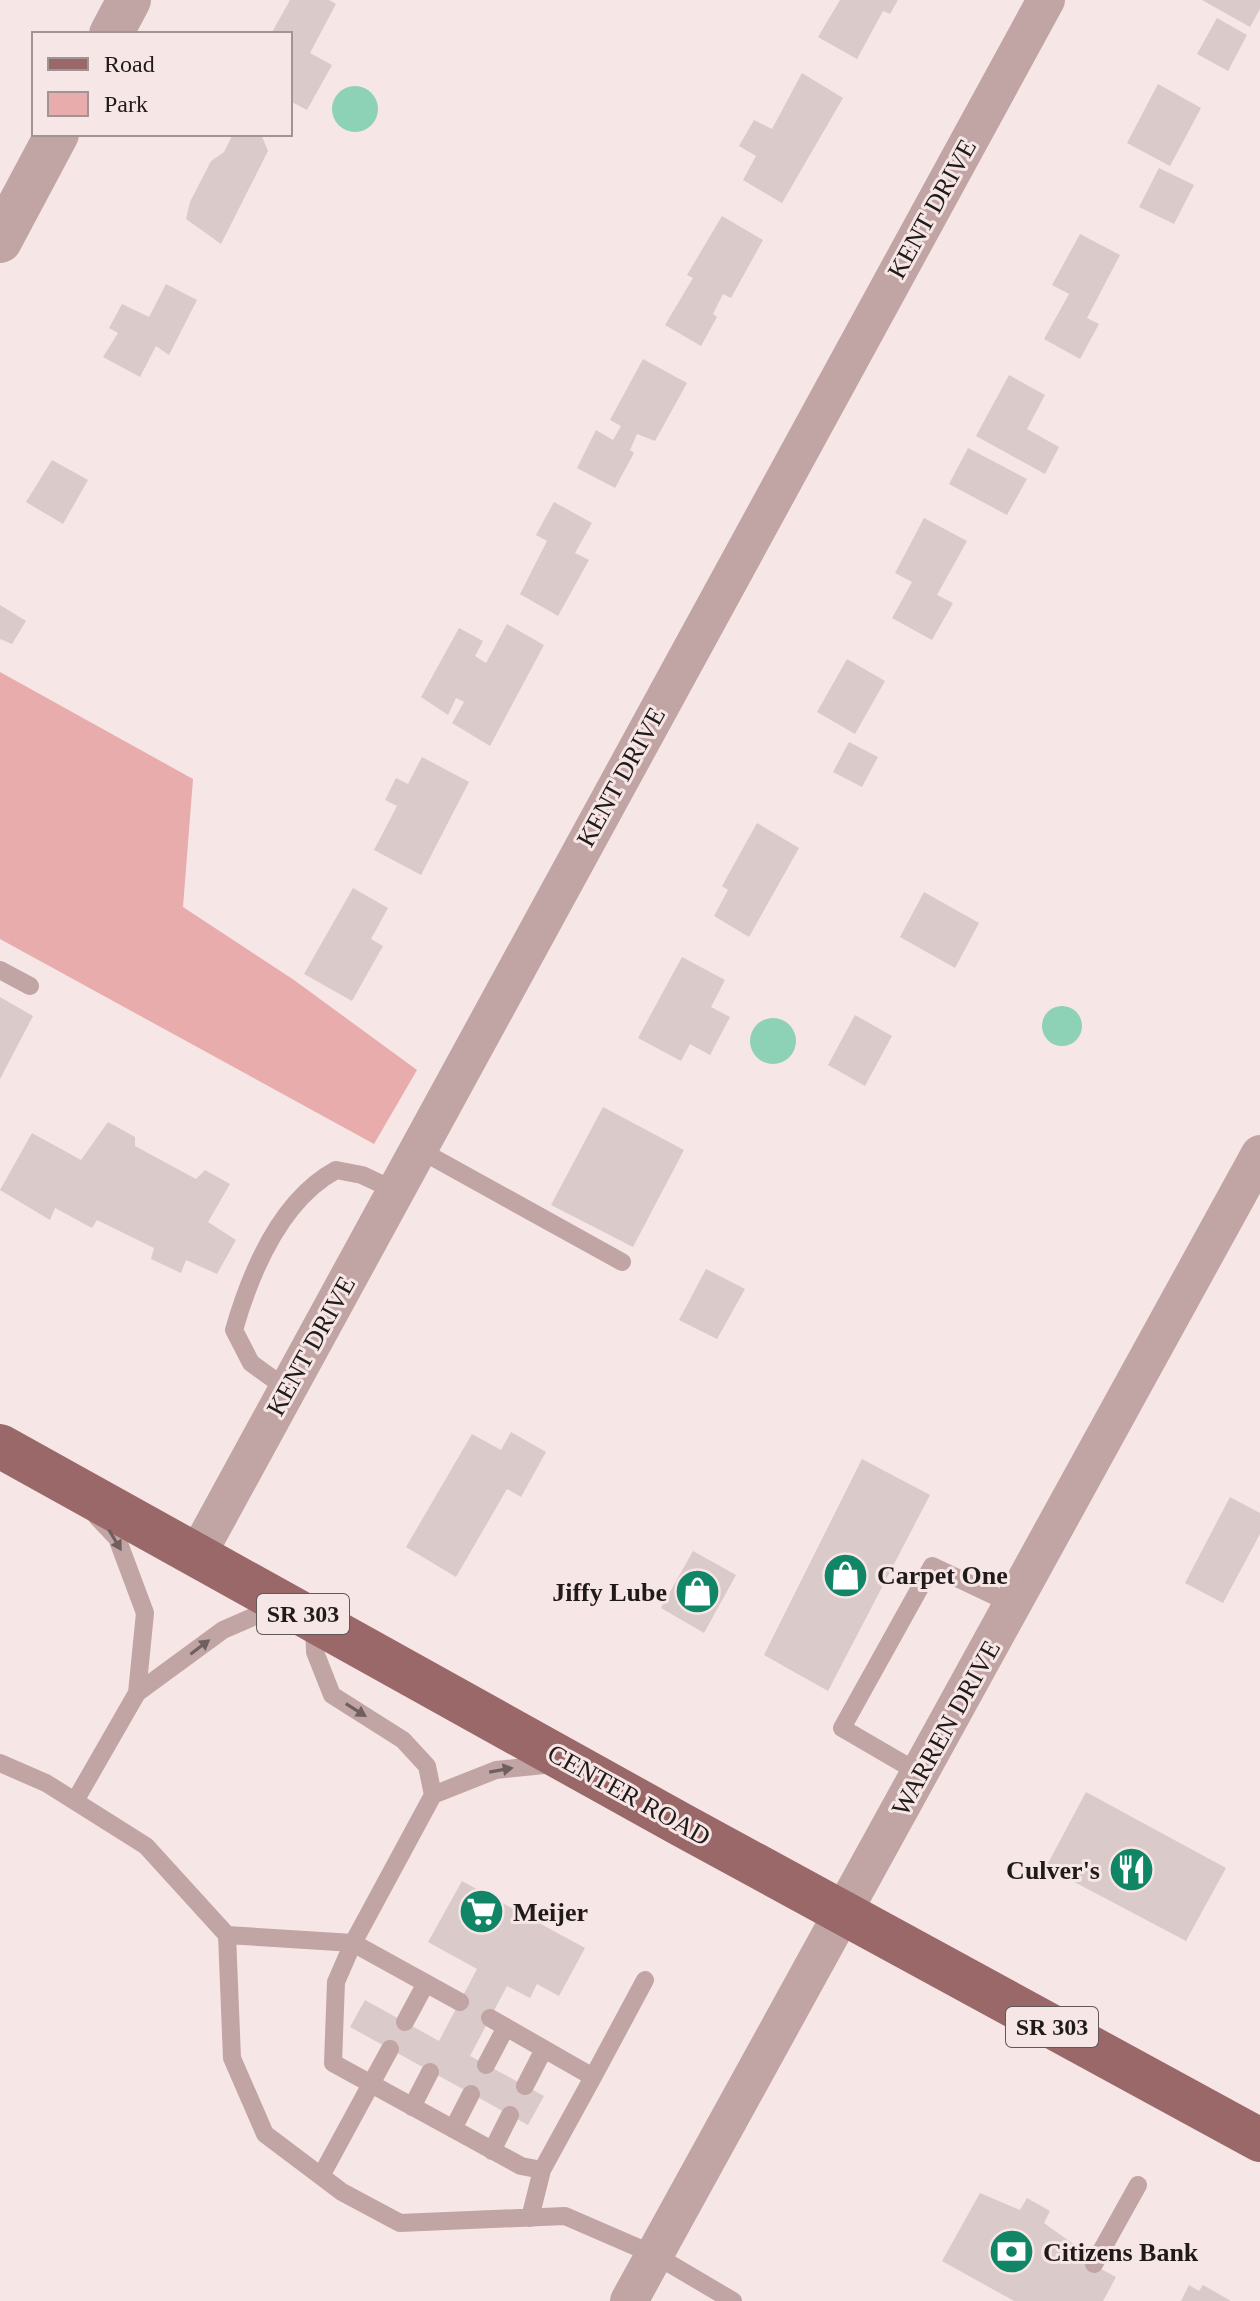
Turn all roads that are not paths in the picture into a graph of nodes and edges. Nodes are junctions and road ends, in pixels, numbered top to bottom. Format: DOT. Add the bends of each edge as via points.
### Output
graph roads {
  1 [pos="129,0"];
  2 [pos="1046,0"];
  3 [pos="112,32"];
  4 [pos="56,136"];
  5 [pos="5,220"];
  6 [pos="0,970"];
  7 [pos="30,986"];
  8 [pos="418,1149"];
  9 [pos="1260,1154"];
  10 [pos="396,1191"];
  11 [pos="622,1262"];
  12 [pos="287,1389"];
  13 [pos="0,1446"];
  14 [pos="64,1481"];
  15 [pos="197,1555"];
  16 [pos="1014,1605"];
  17 [pos="300,1612"];
  18 [pos="137,1693"];
  19 [pos="0,1763"];
  20 [pos="572,1763"];
  21 [pos="921,1774"];
  22 [pos="433,1795"];
  23 [pos="75,1801"];
  24 [pos="844,1914"];
  25 [pos="227,1935"];
  26 [pos="353,1943"];
  27 [pos="645,1980"];
  28 [pos="426,1983"];
  29 [pos="460,2002"];
  30 [pos="405,2022"];
  31 [pos="390,2049"];
  32 [pos="544,2049"];
  33 [pos="486,2065"];
  34 [pos="430,2072"];
  35 [pos="593,2077"];
  36 [pos="370,2085"];
  37 [pos="525,2086"];
  38 [pos="471,2094"];
  39 [pos="412,2107"];
  40 [pos="510,2115"];
  41 [pos="453,2129"];
  42 [pos="1260,2140"];
  43 [pos="492,2151"];
  44 [pos="542,2170"];
  45 [pos="321,2176"];
  46 [pos="1138,2185"];
  47 [pos="530,2218"];
  48 [pos="655,2255"];
  49 [pos="1094,2264"];
  50 [pos="629,2301"];
  51 [pos="733,2301"];
  1 -- 3 [label="street"];
  2 -- 8 [label="street, KENT DRIVE"];
  4 -- 5 [label="street"];
  6 -- 7 [label="lane"];
  8 -- 10 [label="street, KENT DRIVE"];
  8 -- 11 [label="lane"];
  9 -- 16 [label="street, WARREN DRIVE"];
  10 -- 12 [label="street, KENT DRIVE"];
  10 -- 12 [label="lane" via="336,1170 311,1184 290,1209 245,1290 234,1330 251,1363"];
  12 -- 15 [label="street, KENT DRIVE"];
  13 -- 14 [label="main road, CENTER ROAD / SR 303"];
  14 -- 15 [label="main road, CENTER ROAD / SR 303"];
  14 -- 18 [label="lane, one-way" via="117,1538 145,1613"];
  15 -- 17 [label="main road, CENTER ROAD / SR 303"];
  16 -- 21 [label="street, WARREN DRIVE"];
  16 -- 21 [label="lane" via="932,1566 842,1728"];
  18 -- 17 [label="lane, one-way" via="223,1630"];
  17 -- 20 [label="main road, CENTER ROAD / SR 303"];
  17 -- 22 [label="lane, one-way" via="332,1695 403,1740 427,1766"];
  18 -- 23 [label="lane"];
  19 -- 23 [label="lane"];
  22 -- 20 [label="lane, one-way" via="496,1770"];
  20 -- 24 [label="main road, CENTER ROAD / SR 303"];
  21 -- 24 [label="street, WARREN DRIVE"];
  22 -- 26 [label="lane"];
  23 -- 25 [label="lane" via="146,1846"];
  24 -- 42 [label="main road, CENTER ROAD / SR 303"];
  24 -- 48 [label="street, WARREN DRIVE"];
  25 -- 26 [label="lane"];
  25 -- 45 [label="lane" via="232,2058 265,2134"];
  26 -- 28 [label="lane"];
  26 -- 36 [label="lane" via="336,1982 333,2063"];
  27 -- 35 [label="lane"];
  28 -- 29 [label="lane"];
  28 -- 30 [label="lane"];
  31 -- 36 [label="lane"];
  32 -- 33 [label="lane" via="498,2023"];
  32 -- 35 [label="lane"];
  32 -- 37 [label="lane"];
  34 -- 39 [label="lane"];
  35 -- 44 [label="lane"];
  36 -- 39 [label="lane"];
  36 -- 45 [label="lane"];
  38 -- 41 [label="lane"];
  39 -- 41 [label="lane"];
  40 -- 43 [label="lane"];
  41 -- 43 [label="lane"];
  43 -- 44 [label="lane"];
  44 -- 47 [label="lane"];
  45 -- 47 [label="lane" via="400,2223"];
  46 -- 49 [label="lane"];
  47 -- 48 [label="lane" via="565,2216"];
  48 -- 50 [label="street, WARREN DRIVE"];
  48 -- 51 [label="lane"];
}
